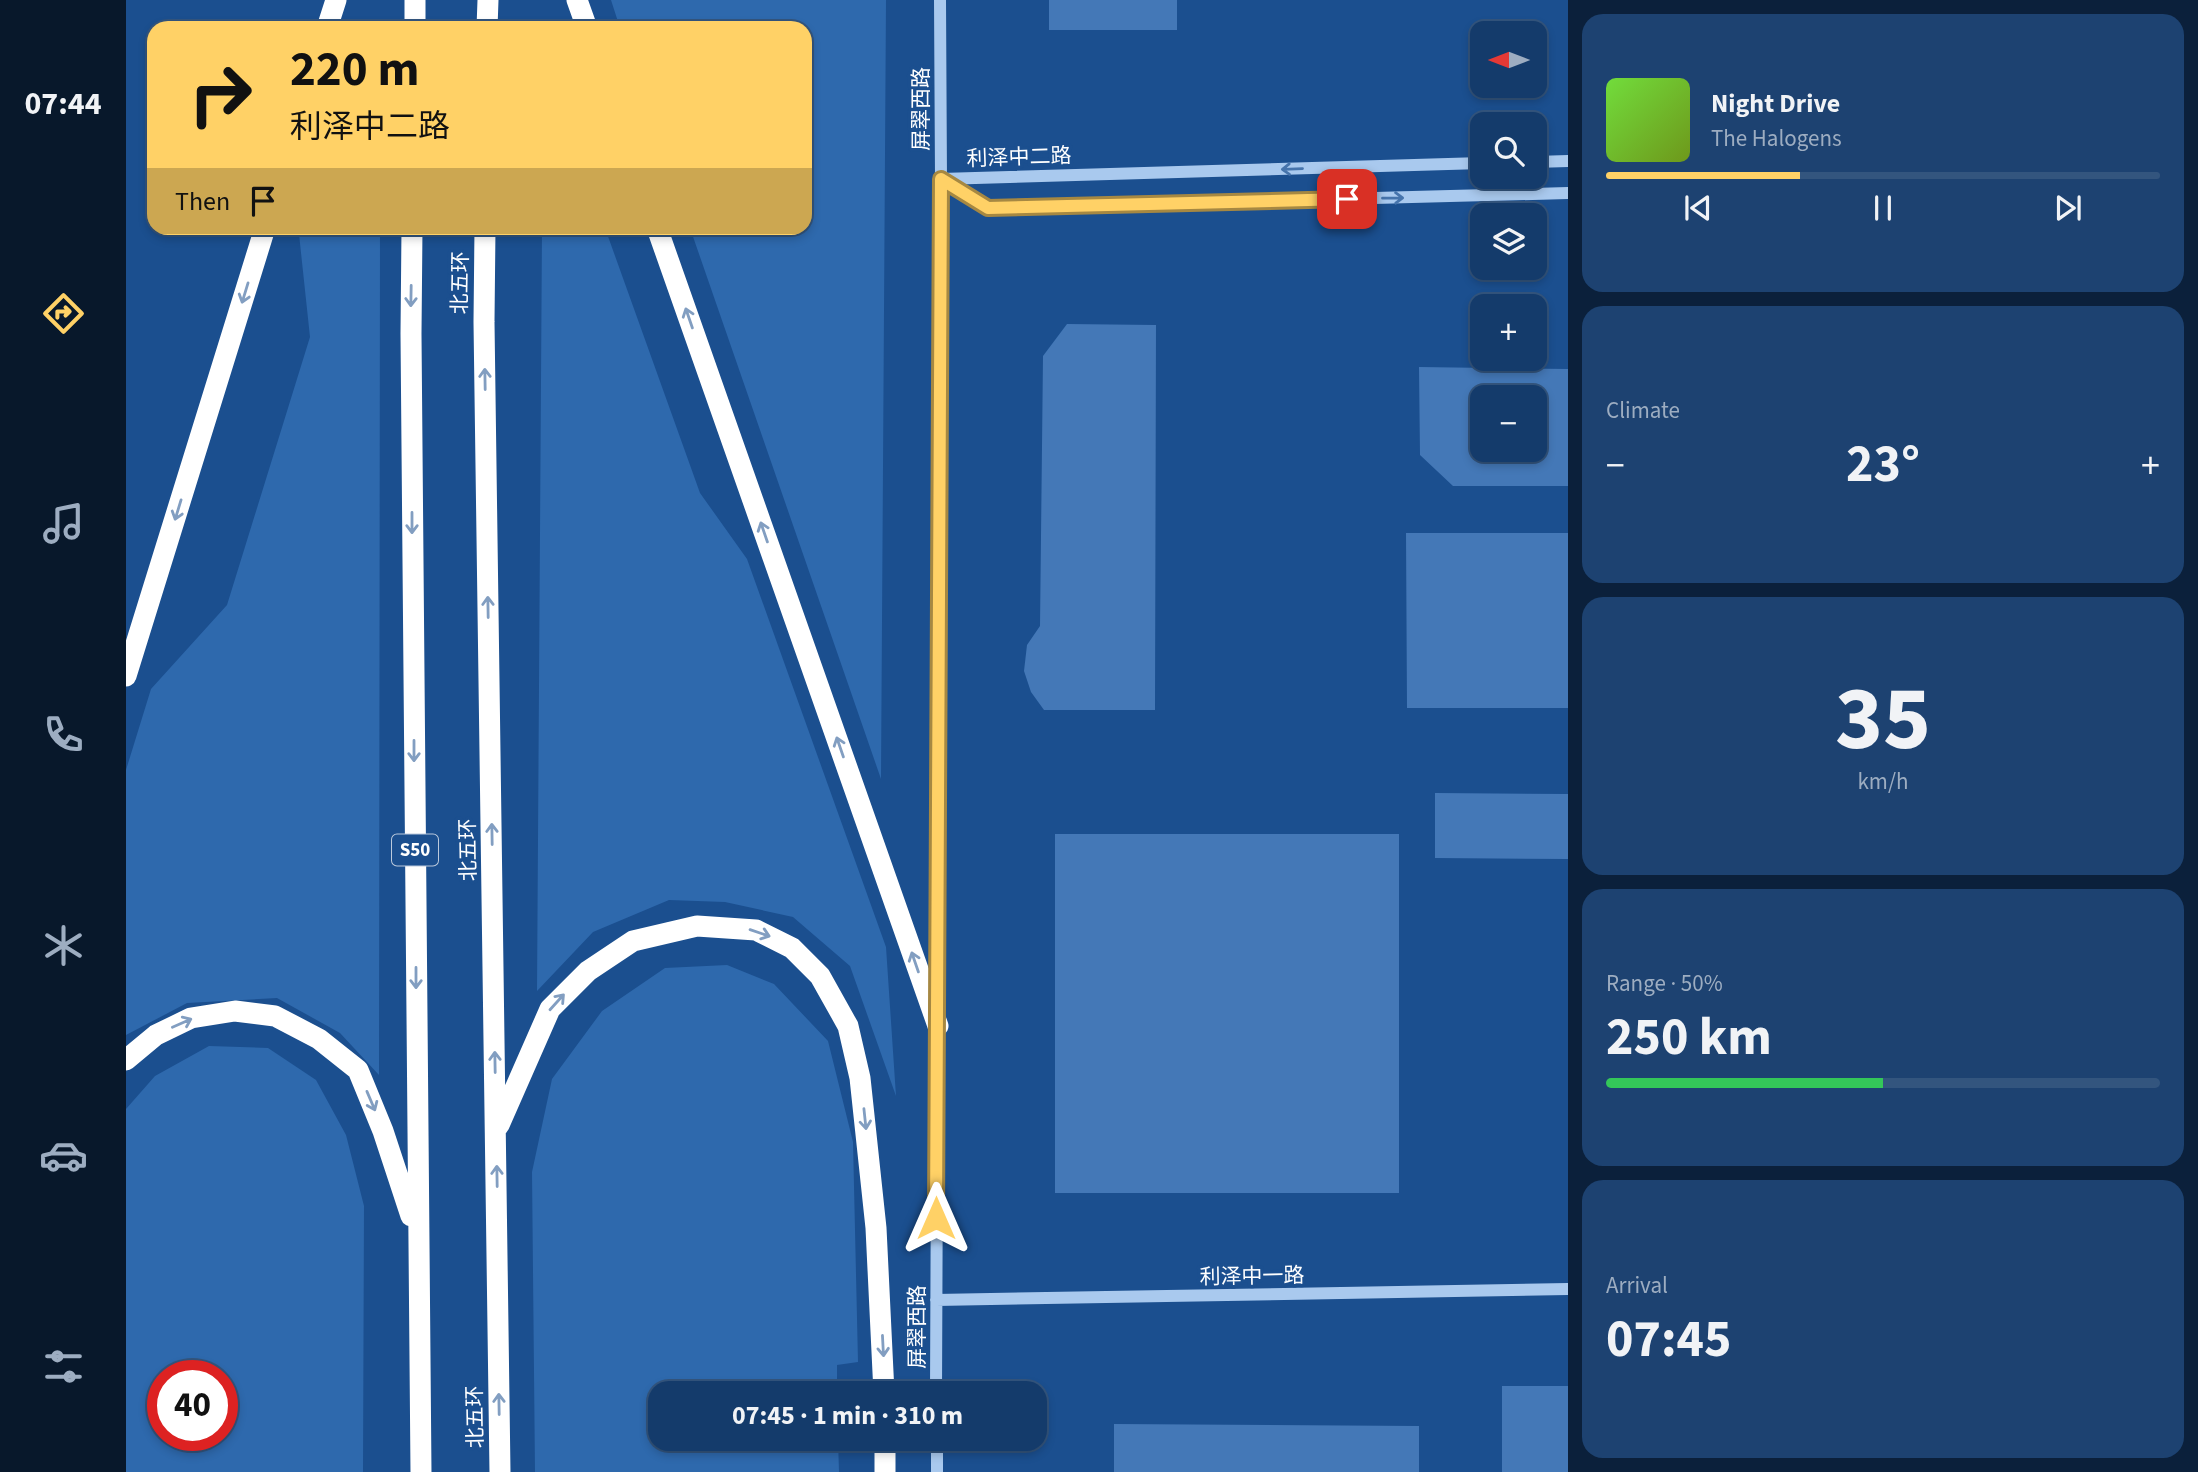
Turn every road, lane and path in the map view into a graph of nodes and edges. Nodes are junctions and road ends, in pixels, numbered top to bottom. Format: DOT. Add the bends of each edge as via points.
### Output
graph roads {
  1 [pos="336,0"];
  2 [pos="415,0"];
  3 [pos="488,0"];
  4 [pos="578,0"];
  5 [pos="940,0"];
  6 [pos="329,21"];
  7 [pos="415,21"];
  8 [pos="488,21"];
  9 [pos="585,21"];
  10 [pos="1568,161"];
  11 [pos="1547,162"];
  12 [pos="1470,163"];
  13 [pos="941,179"];
  14 [pos="1568,193"];
  15 [pos="263,235"];
  16 [pos="412,235"];
  17 [pos="485,235"];
  18 [pos="659,235"];
  19 [pos="126,676"];
  20 [pos="937,1026"];
  21 [pos="126,1060"];
  22 [pos="496,1130"];
  23 [pos="418,1236"];
  24 [pos="1568,1289"];
  25 [pos="936,1300"];
  26 [pos="883,1381"];
  27 [pos="936,1381"];
  28 [pos="885,1451"];
  29 [pos="937,1451"];
  30 [pos="421,1472"];
  31 [pos="500,1472"];
  32 [pos="885,1472"];
  33 [pos="937,1472"];
  1 -- 6 [label="highway"];
  2 -- 7 [label="highway"];
  3 -- 8 [label="highway"];
  4 -- 9 [label="highway"];
  5 -- 13 [label="street, 屏翠西路"];
  10 -- 11 [label="street"];
  12 -- 13 [label="street, 利泽中二路, one-way"];
  13 -- 14 [label="street, 利泽中二路, one-way" via="988,208"];
  13 -- 20 [label="street, 屏翠西路"];
  15 -- 19 [label="highway, one-way"];
  16 -- 23 [label="highway, S50, one-way"];
  22 -- 17 [label="highway, 北五环, one-way"];
  20 -- 18 [label="highway, one-way"];
  20 -- 25 [label="street, 屏翠西路"];
  21 -- 23 [label="highway, one-way" via="156,1035 191,1018 235,1011 275,1016 319,1039 358,1070"];
  22 -- 26 [label="highway, one-way" via="550,1009 588,971 634,941 697,926 756,930 792,948 820,976 848,1026 860,1078 876,1228"];
  31 -- 22 [label="highway, 北五环, one-way"];
  23 -- 30 [label="highway, S50"];
  24 -- 25 [label="street, 利泽中一路"];
  25 -- 27 [label="street, 屏翠西路"];
  28 -- 32 [label="highway"];
  29 -- 33 [label="street"];
}
